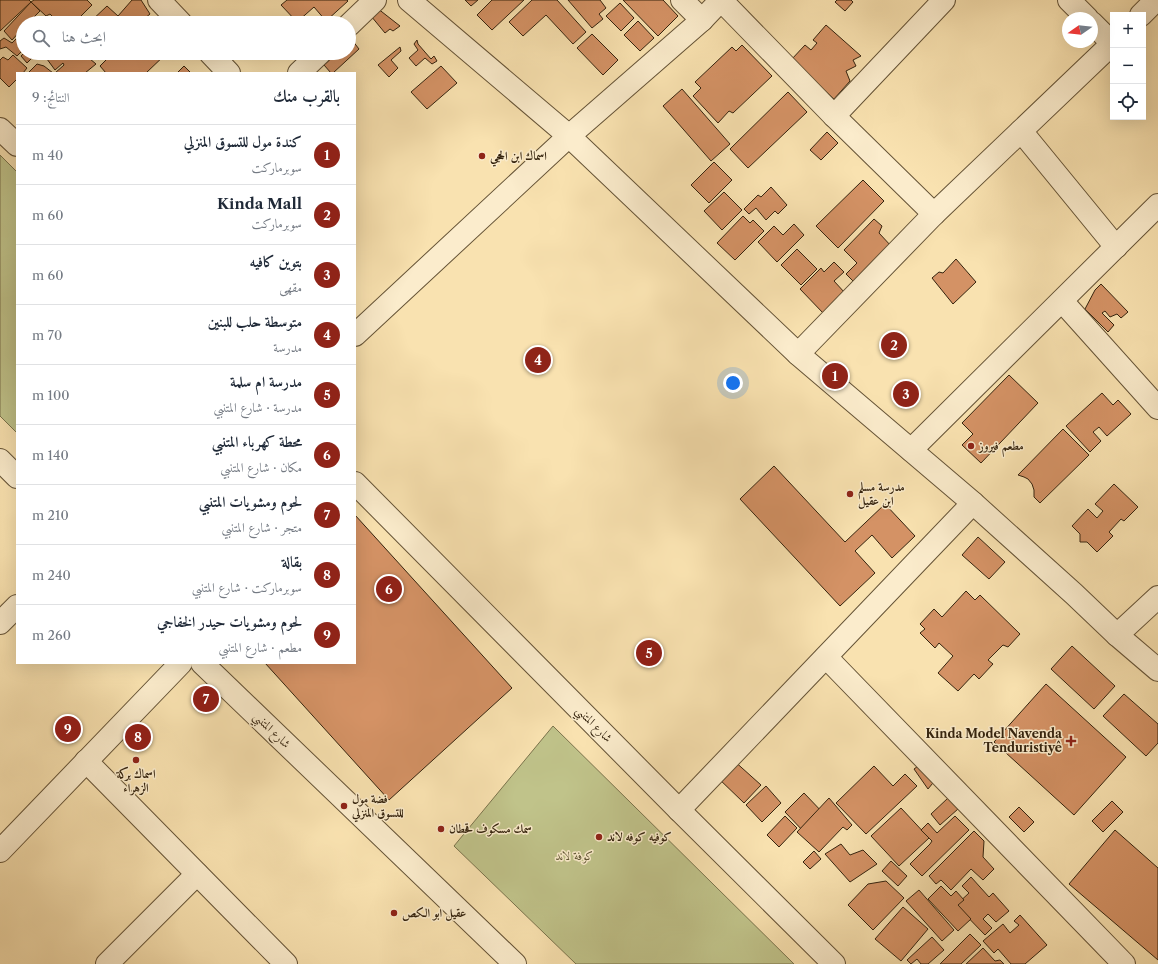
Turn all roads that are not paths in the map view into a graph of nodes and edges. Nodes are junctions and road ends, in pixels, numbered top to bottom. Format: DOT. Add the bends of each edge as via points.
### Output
graph roads {
  1 [pos="159,0"];
  2 [pos="375,0"];
  3 [pos="409,0"];
  4 [pos="682,0"];
  5 [pos="721,0"];
  6 [pos="944,0"];
  7 [pos="1069,0"];
  8 [pos="1156,0"];
  9 [pos="1081,12"];
  10 [pos="1144,12"];
  11 [pos="174,16"];
  12 [pos="356,18"];
  13 [pos="702,20"];
  14 [pos="1098,29"];
  15 [pos="1110,40"];
  16 [pos="1110,46"];
  17 [pos="217,60"];
  18 [pos="313,60"];
  19 [pos="228,72"];
  20 [pos="300,72"];
  21 [pos="834,116"];
  22 [pos="0,128"];
  23 [pos="1021,131"];
  24 [pos="569,136"];
  25 [pos="16,144"];
  26 [pos="1158,205"];
  27 [pos="934,214"];
  28 [pos="1116,246"];
  29 [pos="1062,301"];
  30 [pos="356,334"];
  31 [pos="798,354"];
  32 [pos="1158,408"];
  33 [pos="911,450"];
  34 [pos="0,460"];
  35 [pos="16,476"];
  36 [pos="356,484"];
  37 [pos="973,503"];
  38 [pos="1158,597"];
  39 [pos="16,607"];
  40 [pos="0,624"];
  41 [pos="1117,635"];
  42 [pos="826,657"];
  43 [pos="180,664"];
  44 [pos="203,664"];
  45 [pos="1158,670"];
  46 [pos="86,761"];
  47 [pos="679,810"];
  48 [pos="0,850"];
  49 [pos="197,874"];
  50 [pos="107,964"];
  51 [pos="286,964"];
  52 [pos="515,964"];
  53 [pos="834,964"];
  54 [pos="1124,964"];
  1 -- 11 [label="street"];
  2 -- 12 [label="street"];
  3 -- 24 [label="street"];
  4 -- 13 [label="street"];
  5 -- 13 [label="street"];
  5 -- 21 [label="street"];
  6 -- 21 [label="street"];
  7 -- 9 [label="street"];
  8 -- 10 [label="street"];
  13 -- 24 [label="street"];
  14 -- 15 [label="street"];
  16 -- 23 [label="street"];
  17 -- 19 [label="street"];
  18 -- 20 [label="street"];
  21 -- 27 [label="street"];
  22 -- 25 [label="street"];
  23 -- 27 [label="street"];
  23 -- 28 [label="street"];
  24 -- 30 [label="street"];
  24 -- 31 [label="street"];
  26 -- 28 [label="street"];
  27 -- 31 [label="street"];
  28 -- 29 [label="street"];
  29 -- 32 [label="street"];
  29 -- 33 [label="street"];
  31 -- 33 [label="street"];
  33 -- 37 [label="street"];
  34 -- 35 [label="street"];
  36 -- 47 [label="street, شارع المتنبي"];
  37 -- 41 [label="street"];
  37 -- 42 [label="street"];
  38 -- 41 [label="street"];
  39 -- 40 [label="street"];
  41 -- 45 [label="street"];
  42 -- 47 [label="street"];
  42 -- 54 [label="street"];
  43 -- 46 [label="street"];
  44 -- 52 [label="street, شارع المتنبي"];
  46 -- 48 [label="street"];
  46 -- 49 [label="street"];
  47 -- 53 [label="street, شارع المتنبي"];
  49 -- 50 [label="street"];
  49 -- 51 [label="street"];
}
